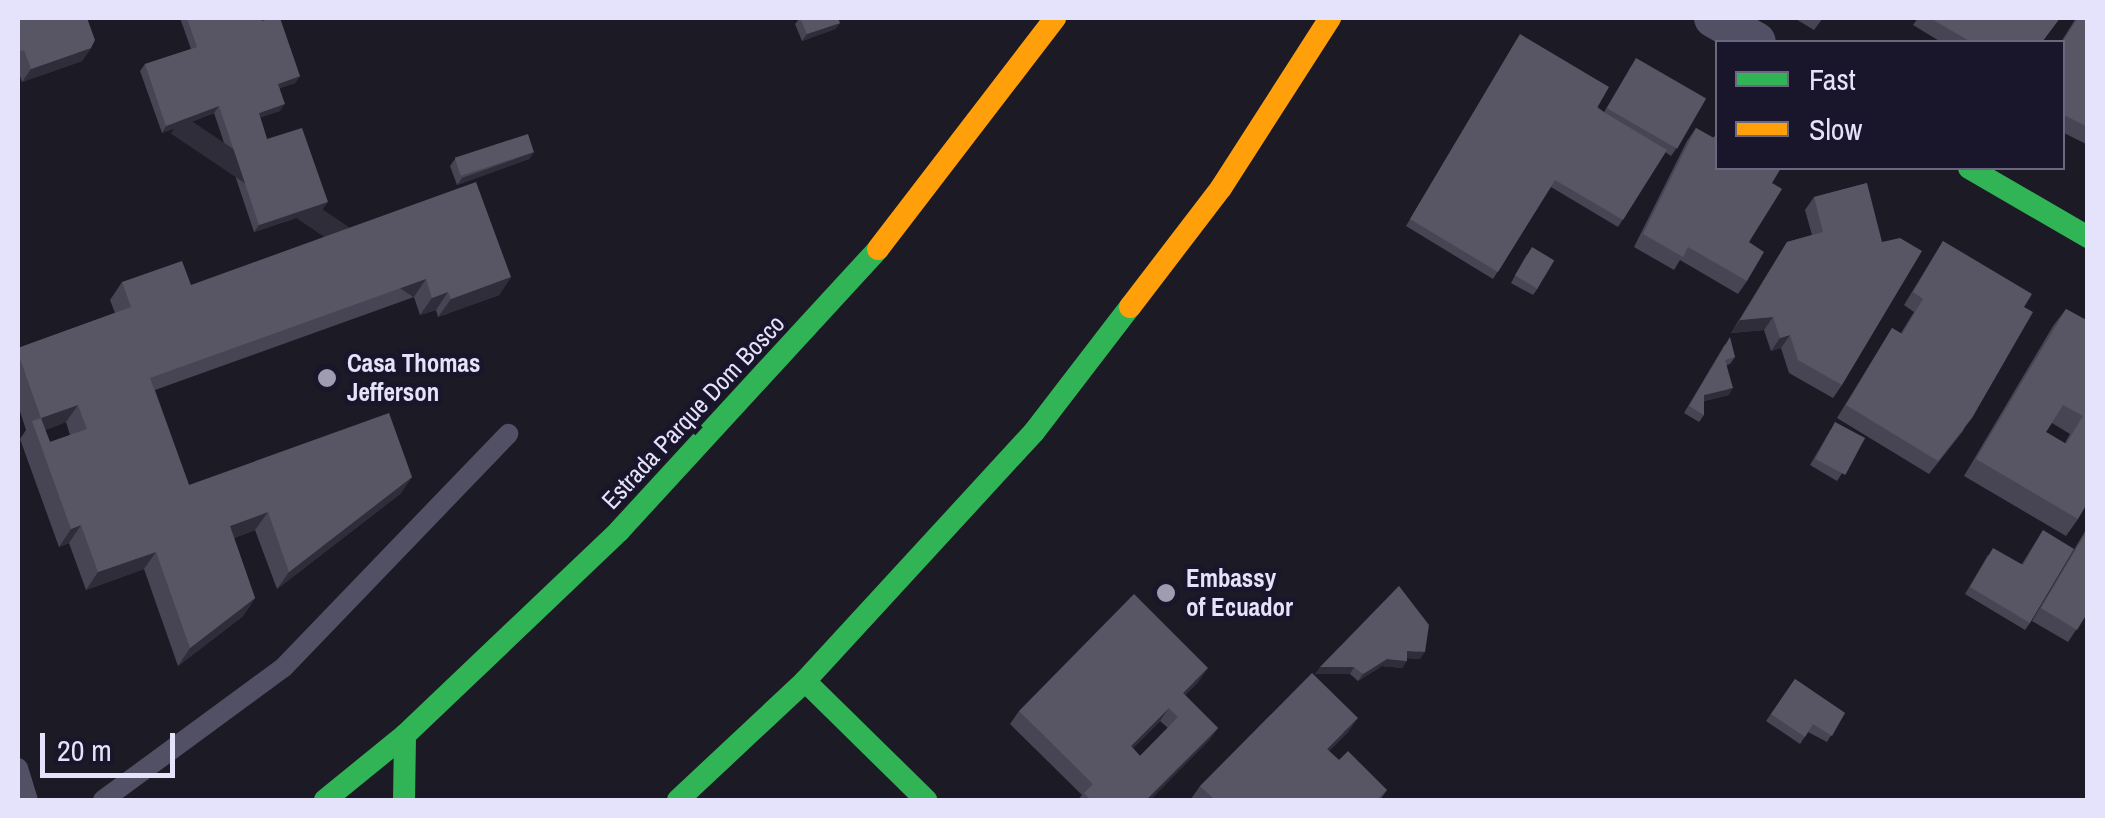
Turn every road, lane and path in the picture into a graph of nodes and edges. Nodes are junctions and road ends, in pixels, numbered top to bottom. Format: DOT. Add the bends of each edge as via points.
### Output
graph roads {
  1 [pos="1055,18"];
  2 [pos="1330,18"];
  3 [pos="1714,18"];
  4 [pos="1752,40"];
  5 [pos="1972,170"];
  6 [pos="2088,237"];
  7 [pos="508,434"];
  8 [pos="805,681"];
  9 [pos="406,736"];
  10 [pos="18,768"];
  11 [pos="28,800"];
  12 [pos="103,800"];
  13 [pos="325,800"];
  14 [pos="404,800"];
  15 [pos="678,800"];
  16 [pos="926,800"];
  1 -- 9 [label="main road, Estrada Parque Dom Bosco" via="852,283 619,531"];
  2 -- 8 [label="main road" via="1221,188 1034,432"];
  3 -- 4 [label="street"];
  5 -- 6 [label="main road"];
  7 -- 12 [label="lane" via="283,668"];
  8 -- 15 [label="main road"];
  8 -- 16 [label="main road"];
  9 -- 13 [label="main road, Estrada Parque Dom Bosco"];
  9 -- 14 [label="main road"];
  10 -- 11 [label="lane"];
}
